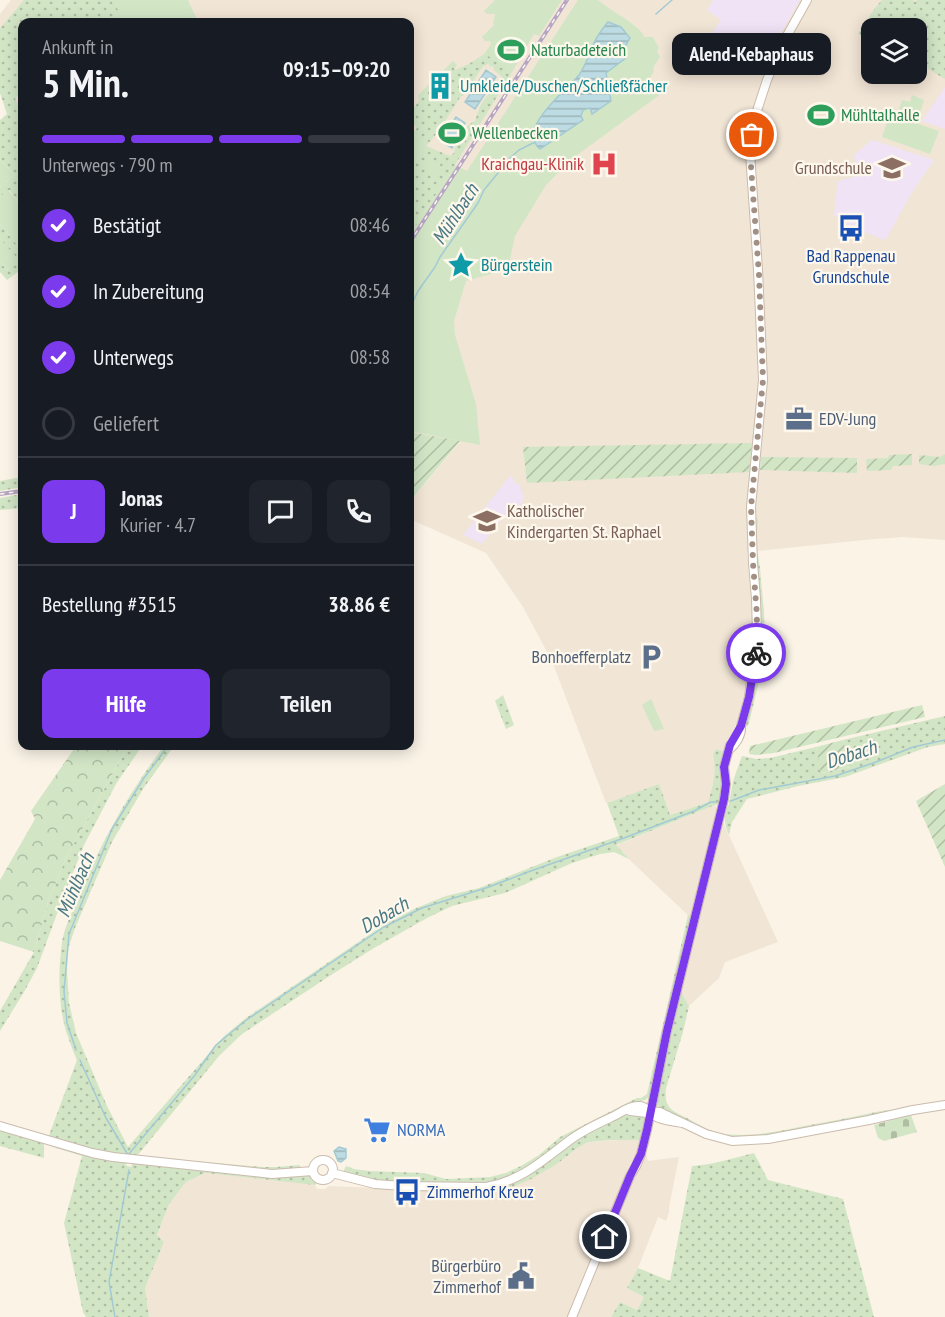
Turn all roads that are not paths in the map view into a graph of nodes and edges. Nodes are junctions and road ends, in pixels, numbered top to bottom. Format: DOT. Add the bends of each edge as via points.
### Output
graph roads {
  1 [pos="807,0"];
  2 [pos="945,1105"];
  3 [pos="650,1111"];
  4 [pos="0,1126"];
  5 [pos="313,1171"];
  6 [pos="332,1173"];
  7 [pos="572,1317"];
  1 -- 3 [label="street" via="767,80 754,120 750,153 763,380 751,507 756,652 740,737 729,750 724,767 724,799"];
  2 -- 3 [label="street" via="768,1139 732,1141 660,1119"];
  3 -- 6 [label="street" via="632,1107 571,1139 531,1170 497,1185 375,1184"];
  3 -- 7 [label="street" via="641,1154"];
  4 -- 5 [label="street" via="113,1157 272,1174"];
  5 -- 6 [label="street" via="322,1180"];
  5 -- 6 [label="street" via="315,1163 322,1160 330,1163"];
}
